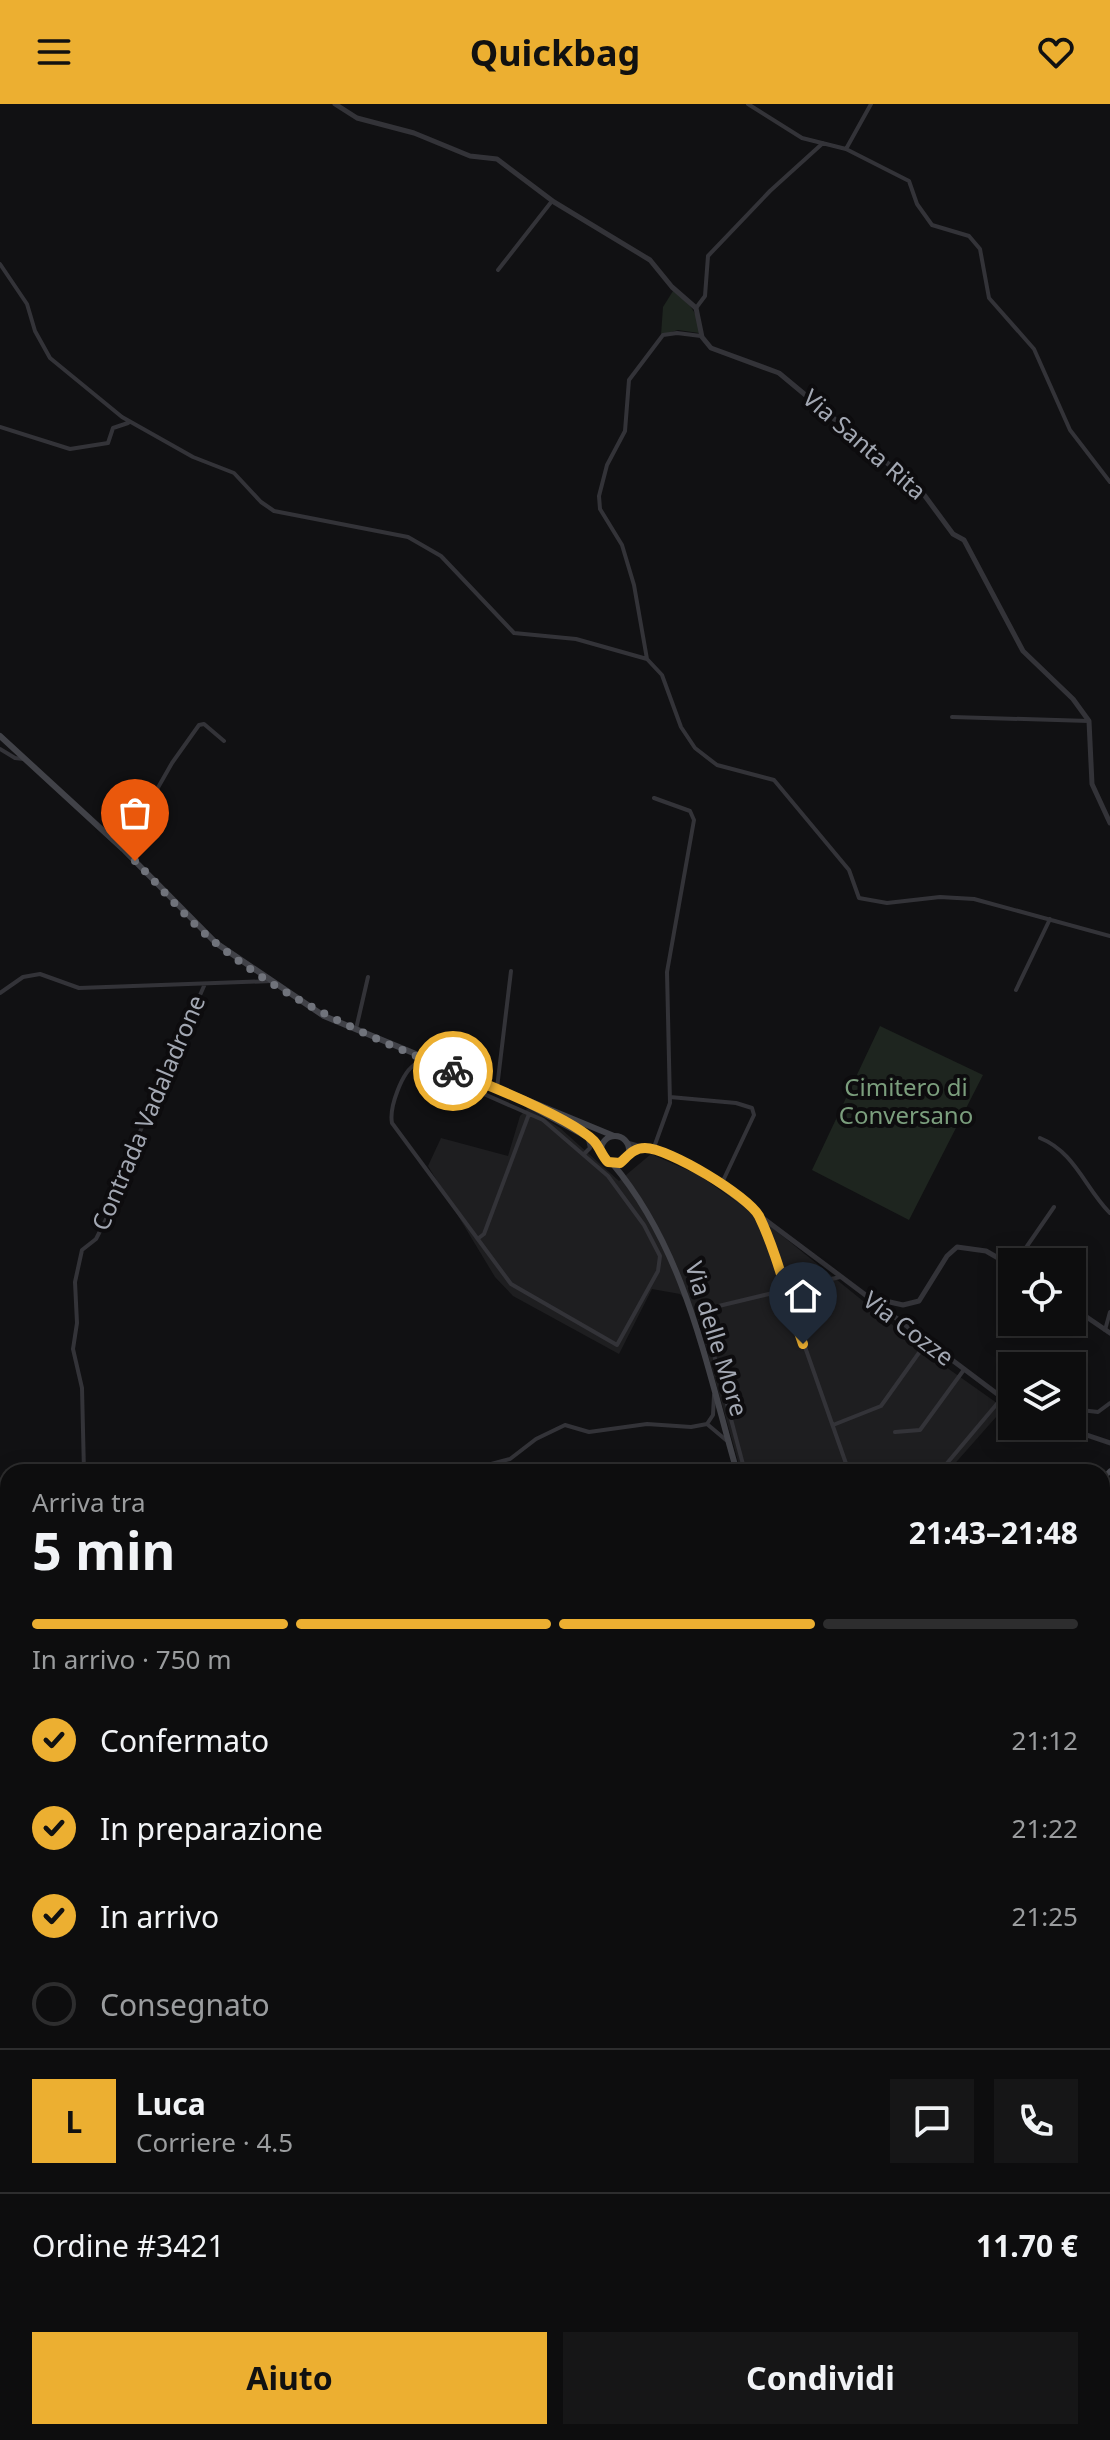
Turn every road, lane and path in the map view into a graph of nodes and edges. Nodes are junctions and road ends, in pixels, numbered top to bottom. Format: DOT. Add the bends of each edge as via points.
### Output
graph roads {
  1 [pos="335,104"];
  2 [pos="748,104"];
  3 [pos="871,104"];
  4 [pos="823,143"];
  5 [pos="846,149"];
  6 [pos="552,201"];
  7 [pos="0,264"];
  8 [pos="498,270"];
  9 [pos="696,308"];
  10 [pos="702,337"];
  11 [pos="131,423"];
  12 [pos="0,427"];
  13 [pos="1110,482"];
  14 [pos="647,659"];
  15 [pos="952,717"];
  16 [pos="1089,721"];
  17 [pos="0,736"];
  18 [pos="224,741"];
  19 [pos="0,749"];
  20 [pos="27,759"];
  21 [pos="654,798"];
  22 [pos="1110,823"];
  23 [pos="123,849"];
  24 [pos="1050,919"];
  25 [pos="1110,936"];
  26 [pos="511,971"];
  27 [pos="368,977"];
  28 [pos="272,981"];
  29 [pos="204,986"];
  30 [pos="1016,990"];
  31 [pos="0,993"];
  32 [pos="355,1031"];
  33 [pos="497,1088"];
  34 [pos="670,1097"];
  35 [pos="529,1114"];
  36 [pos="548,1115"];
  37 [pos="614,1136"];
  38 [pos="1040,1138"];
  39 [pos="627,1143"];
  40 [pos="644,1148"];
  41 [pos="653,1150"];
  42 [pos="601,1151"];
  43 [pos="628,1153"];
  44 [pos="584,1154"];
  45 [pos="624,1160"];
  46 [pos="612,1163"];
  47 [pos="620,1172"];
  48 [pos="606,1175"];
  49 [pos="627,1180"];
  50 [pos="721,1185"];
  51 [pos="1054,1207"];
  52 [pos="1110,1213"];
  53 [pos="758,1214"];
  54 [pos="479,1237"];
  55 [pos="1025,1248"];
  56 [pos="998,1257"];
  57 [pos="840,1277"];
  58 [pos="783,1289"];
  59 [pos="865,1296"];
  60 [pos="700,1302"];
  61 [pos="702,1310"];
  62 [pos="1110,1312"];
  63 [pos="1086,1316"];
  64 [pos="1108,1331"];
  65 [pos="926,1343"];
  66 [pos="963,1371"];
  67 [pos="714,1393"];
  68 [pos="998,1397"];
  69 [pos="998,1403"];
  70 [pos="1110,1403"];
  71 [pos="1086,1411"];
  72 [pos="707,1424"];
  73 [pos="832,1425"];
  74 [pos="895,1432"];
  75 [pos="1086,1435"];
  76 [pos="728,1443"];
  77 [pos="1110,1443"];
  78 [pos="84,1464"];
  79 [pos="491,1464"];
  80 [pos="735,1464"];
  81 [pos="743,1464"];
  82 [pos="846,1464"];
  83 [pos="946,1464"];
  1 -- 6 [label="street" via="357,118 470,156 497,159"];
  2 -- 4 [label="street" via="802,138"];
  3 -- 5 [label="street"];
  4 -- 5 [label="street"];
  4 -- 9 [label="street" via="708,256 705,296"];
  5 -- 13 [label="street" via="909,181 932,225 969,236 980,249 989,298 1034,349 1070,430"];
  6 -- 8 [label="street"];
  6 -- 9 [label="street" via="650,260"];
  7 -- 11 [label="street" via="27,304 50,358"];
  9 -- 10 [label="street"];
  10 -- 14 [label="street" via="663,335 632,374 625,431 607,465 599,496 634,585"];
  10 -- 16 [label="street, Via Santa Rita" via="711,348 779,373 922,492 953,534 964,540 1023,651"];
  11 -- 12 [label="street" via="113,428 108,443 75,449"];
  11 -- 14 [label="street" via="234,473 274,511 398,533 417,542 441,556 514,633 576,639"];
  14 -- 24 [label="street" via="662,675 681,727 695,748 717,765 774,780 849,870 859,898 887,903 966,898"];
  15 -- 16 [label="street"];
  16 -- 22 [label="street" via="1092,784"];
  17 -- 20 [label="main road"];
  18 -- 23 [label="street" via="199,725"];
  19 -- 20 [label="street"];
  20 -- 23 [label="main road"];
  21 -- 34 [label="street" via="694,815 667,972"];
  23 -- 28 [label="main road" via="216,943"];
  24 -- 25 [label="street"];
  24 -- 30 [label="street"];
  26 -- 33 [label="street"];
  27 -- 32 [label="street"];
  28 -- 29 [label="street"];
  28 -- 32 [label="main road"];
  29 -- 31 [label="street" via="79,988 40,974 23,977"];
  29 -- 78 [label="street, Contrada Vadaladrone" via="124,1168 121,1190 96,1239 82,1250 75,1282 73,1349 82,1388"];
  32 -- 33 [label="main road"];
  33 -- 36 [label="main road"];
  33 -- 37 [label="main road"];
  34 -- 41 [label="street"];
  34 -- 50 [label="street" via="752,1108 753,1118"];
  35 -- 44 [label="street"];
  35 -- 54 [label="street"];
  35 -- 54 [label="street" via="420,1064 408,1069 392,1123"];
  36 -- 42 [label="main road" via="593,1140"];
  36 -- 44 [label="street" via="588,1140 590,1148"];
  37 -- 39 [label="main road"];
  37 -- 42 [label="main road" via="606,1139"];
  38 -- 52 [label="street" via="1073,1162 1094,1198"];
  39 -- 40 [label="street, Via Cozze"];
  39 -- 43 [label="main road"];
  40 -- 41 [label="street, Via Cozze"];
  40 -- 43 [label="street"];
  41 -- 50 [label="street, Via Cozze"];
  42 -- 46 [label="main road"];
  43 -- 45 [label="main road"];
  44 -- 48 [label="street"];
  45 -- 46 [label="main road"];
  45 -- 49 [label="main road"];
  46 -- 47 [label="main road"];
  46 -- 48 [label="street"];
  47 -- 48 [label="street"];
  47 -- 49 [label="main road"];
  48 -- 54 [label="street" via="660,1256 658,1271 617,1345 518,1290"];
  49 -- 67 [label="main road, Via delle More" via="679,1275"];
  50 -- 53 [label="street, Via Cozze"];
  51 -- 55 [label="street"];
  53 -- 57 [label="street, Via Cozze"];
  53 -- 58 [label="street"];
  56 -- 59 [label="street" via="957,1247 919,1301 903,1305"];
  57 -- 58 [label="street"];
  57 -- 59 [label="street, Via Cozze"];
  58 -- 61 [label="street"];
  58 -- 73 [label="street"];
  59 -- 65 [label="street, Via Cozze"];
  60 -- 61 [label="street"];
  61 -- 81 [label="street"];
  62 -- 64 [label="street"];
  63 -- 64 [label="street"];
  65 -- 66 [label="street, Via Cozze"];
  65 -- 73 [label="street" via="881,1406"];
  66 -- 68 [label="street, Via Cozze"];
  66 -- 74 [label="street" via="920,1430"];
  67 -- 72 [label="street"];
  67 -- 76 [label="main road, Via delle More"];
  69 -- 83 [label="street"];
  70 -- 71 [label="street" via="1098,1412"];
  72 -- 76 [label="street"];
  72 -- 79 [label="street" via="647,1424 589,1432 565,1425 510,1459"];
  73 -- 82 [label="street"];
  75 -- 77 [label="street"];
  76 -- 80 [label="main road, Via delle More"];
}
